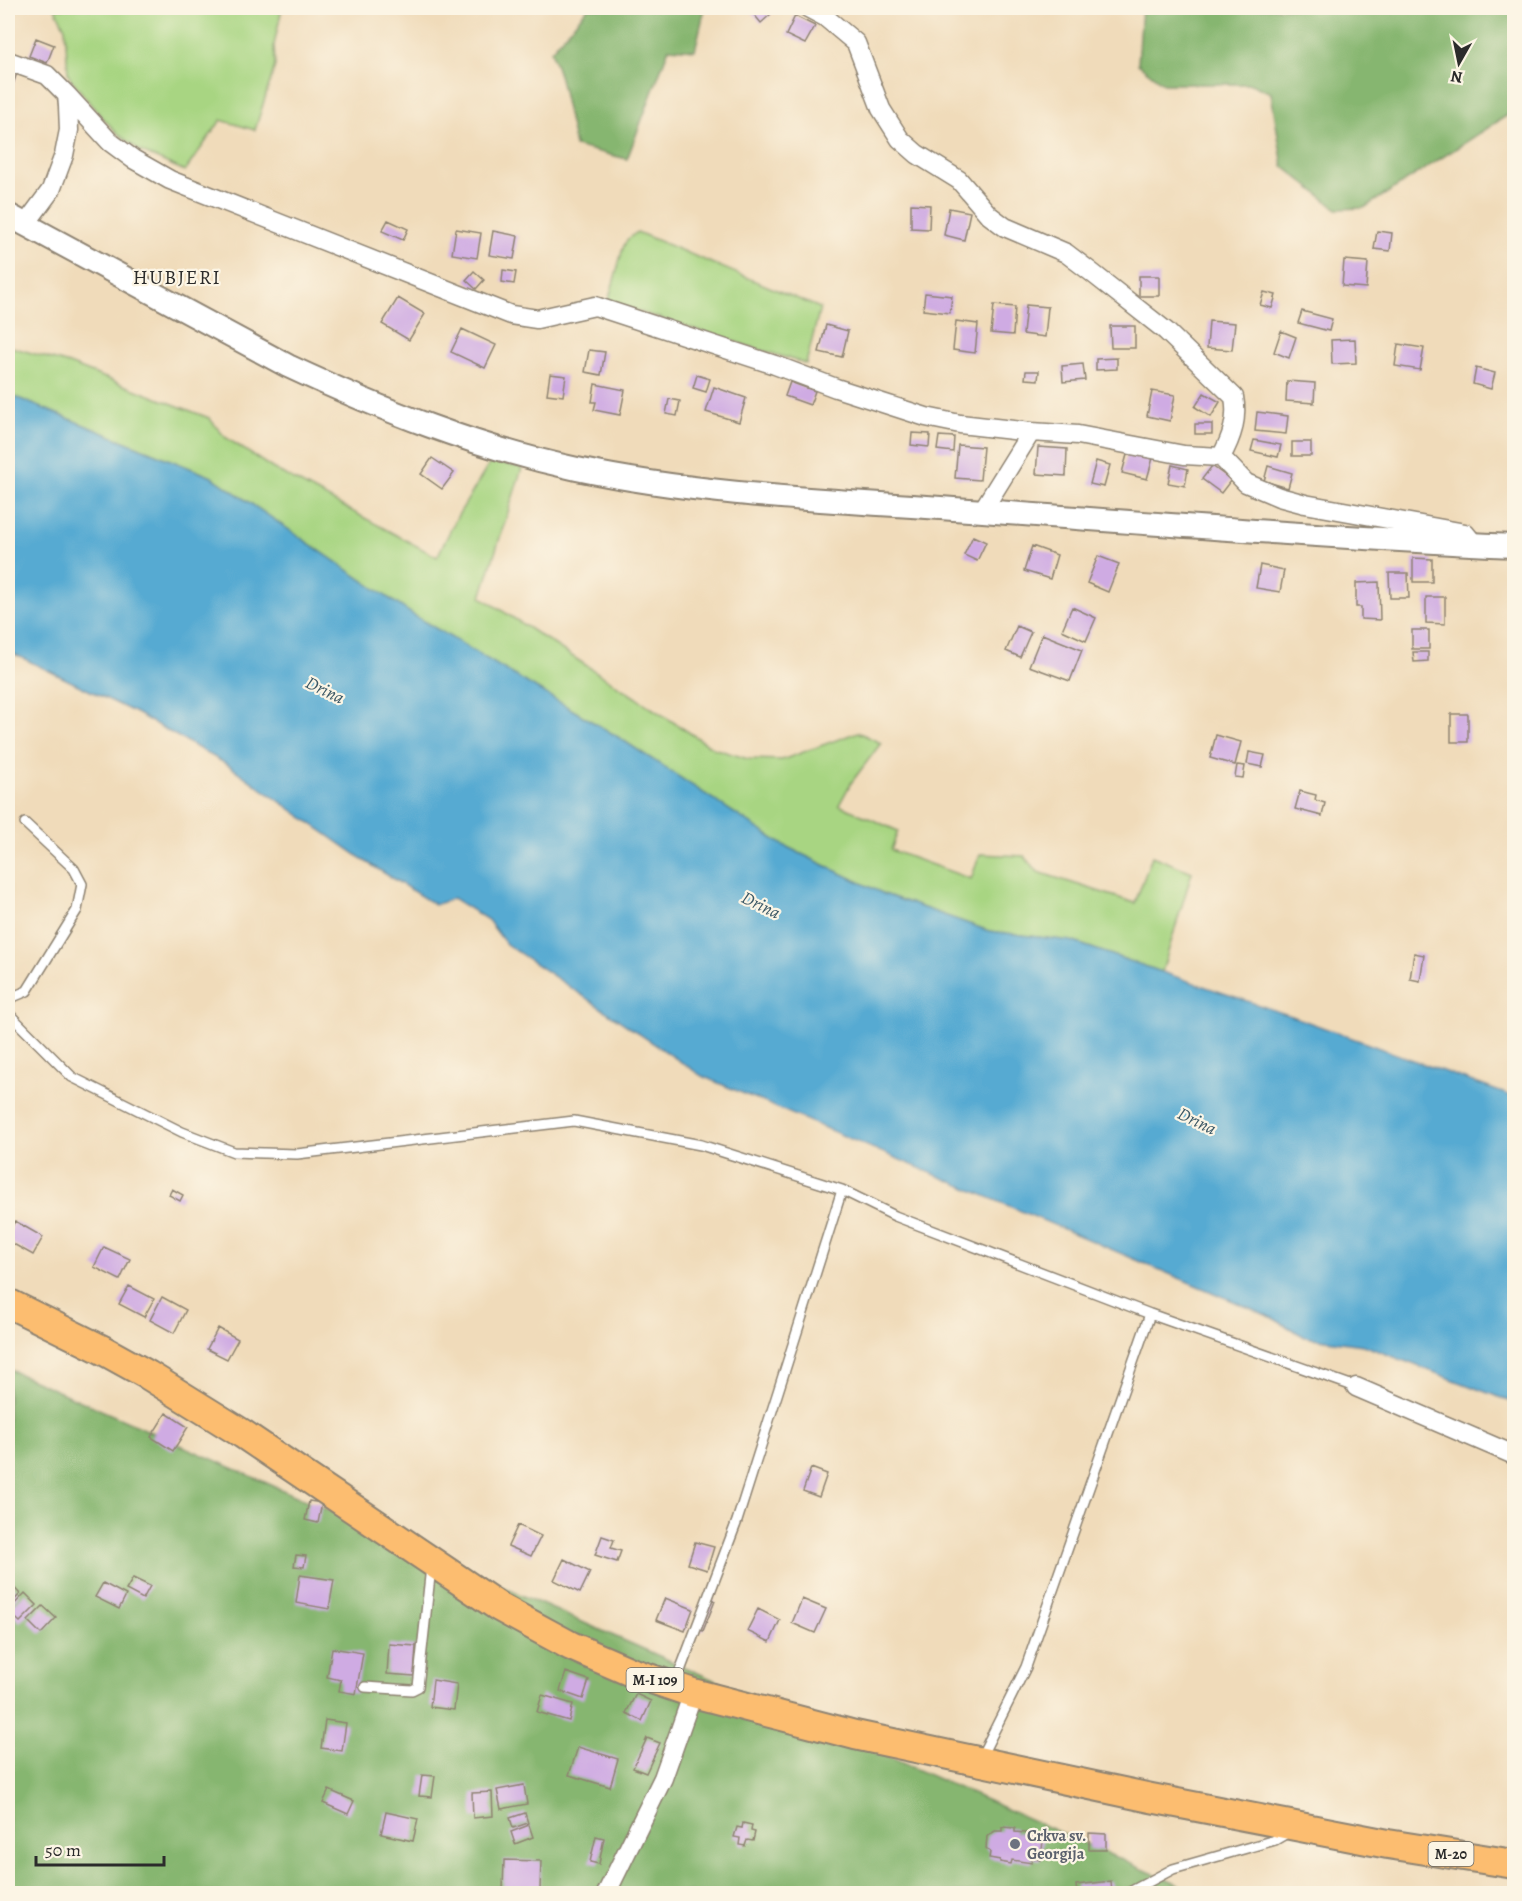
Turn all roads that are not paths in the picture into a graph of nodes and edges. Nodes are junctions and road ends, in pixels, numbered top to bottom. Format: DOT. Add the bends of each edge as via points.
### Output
graph roads {
  1 [pos="808,8"];
  2 [pos="8,61"];
  3 [pos="66,95"];
  4 [pos="16,220"];
  5 [pos="1031,432"];
  6 [pos="1221,457"];
  7 [pos="982,511"];
  8 [pos="1474,544"];
  9 [pos="1515,546"];
  10 [pos="25,823"];
  11 [pos="8,999"];
  12 [pos="8,1013"];
  13 [pos="842,1190"];
  14 [pos="8,1303"];
  15 [pos="1150,1314"];
  16 [pos="1356,1387"];
  17 [pos="1515,1455"];
  18 [pos="432,1562"];
  19 [pos="365,1687"];
  20 [pos="683,1689"];
  21 [pos="980,1761"];
  22 [pos="1289,1825"];
  23 [pos="1388,1844"];
  24 [pos="1515,1864"];
  25 [pos="606,1893"];
  26 [pos="1126,1893"];
  1 -- 6 [label="street" via="856,43 880,109 900,139 959,180 989,215 1005,227 1066,253 1091,272 1166,331 1234,397 1237,411 1232,437"];
  2 -- 3 [label="street" via="47,75"];
  3 -- 4 [label="street" via="69,130 51,190"];
  3 -- 5 [label="street" via="110,142 170,180 511,315 537,319 595,306 926,417"];
  4 -- 7 [label="street" via="288,366 414,422 474,442 579,469 660,483"];
  5 -- 6 [label="street" via="1078,435 1184,455"];
  5 -- 7 [label="street"];
  6 -- 8 [label="street" via="1246,483 1279,497 1465,533"];
  7 -- 8 [label="street"];
  8 -- 9 [label="street"];
  10 -- 11 [label="lane" via="74,869 82,884 77,910 27,991"];
  12 -- 13 [label="lane" via="72,1077 182,1132 234,1152 297,1154 574,1121 701,1145"];
  13 -- 15 [label="lane" via="895,1216"];
  13 -- 20 [label="lane"];
  14 -- 18 [label="main road, M-I 109" via="148,1375"];
  15 -- 16 [label="lane"];
  15 -- 21 [label="lane" via="1026,1667"];
  16 -- 17 [label="street"];
  18 -- 19 [label="lane" via="418,1687"];
  18 -- 20 [label="main road, M-I 109" via="539,1630 621,1668"];
  20 -- 21 [label="main road, M-I 109" via="855,1735"];
  20 -- 25 [label="street" via="663,1778"];
  21 -- 22 [label="main road, M-I 109"];
  22 -- 23 [label="main road, M-I 109"];
  22 -- 26 [label="lane" via="1287,1833 1275,1840 1173,1869"];
  23 -- 24 [label="main road, M-20"];
}
